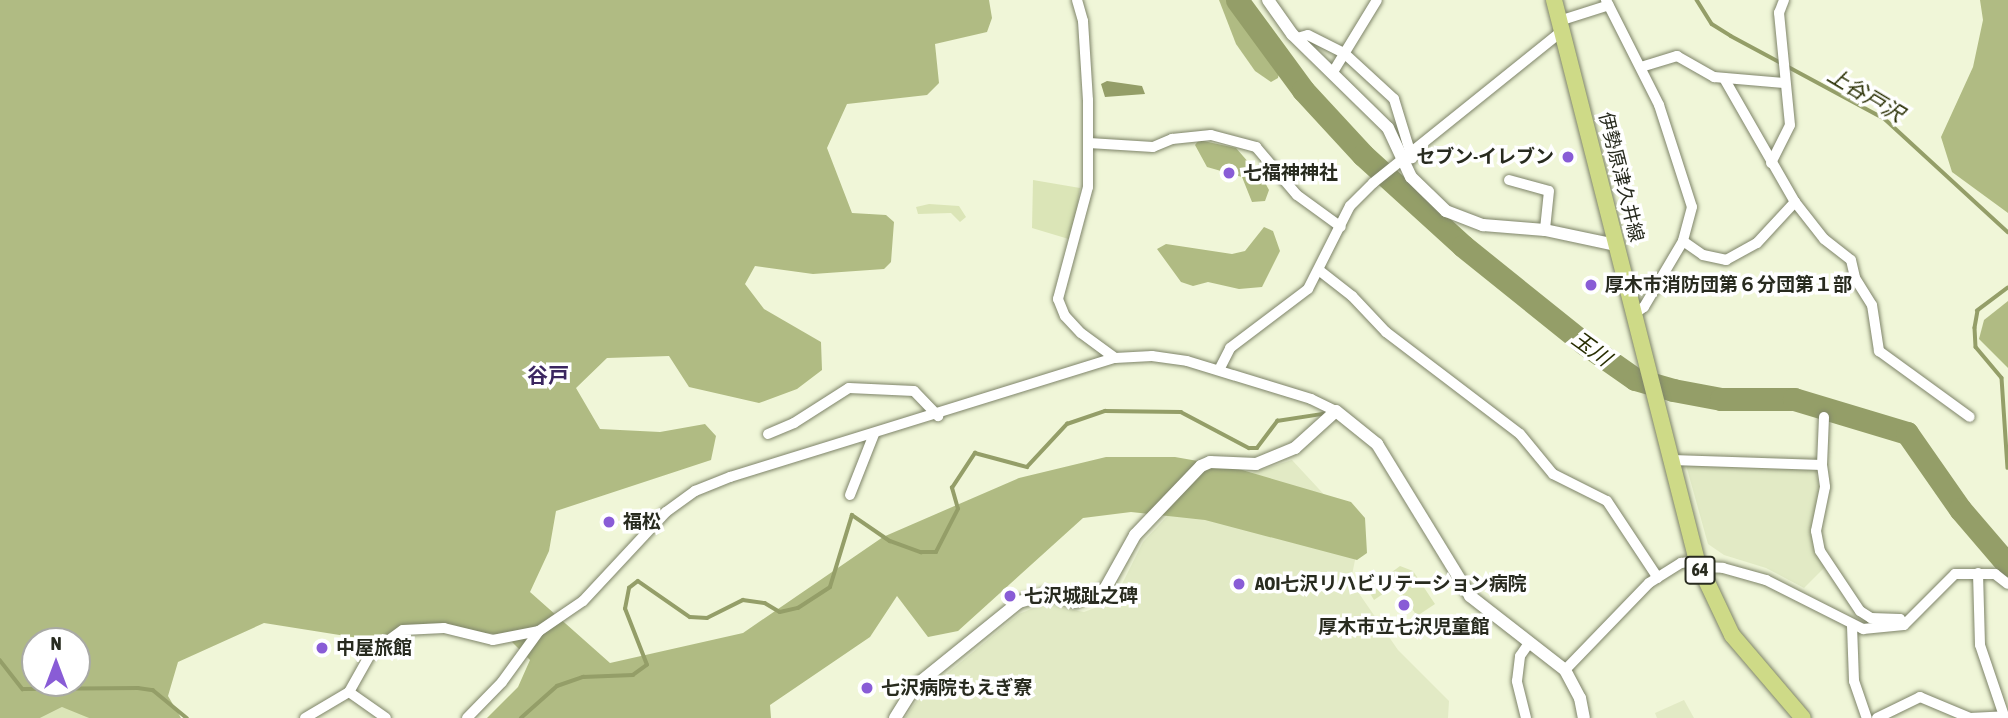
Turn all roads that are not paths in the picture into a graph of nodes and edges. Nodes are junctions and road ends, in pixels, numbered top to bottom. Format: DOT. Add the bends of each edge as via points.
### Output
graph roads {
  1 [pos="1077,0"];
  2 [pos="1268,0"];
  3 [pos="1377,0"];
  4 [pos="1554,0"];
  5 [pos="1784,0"];
  6 [pos="1607,3"];
  7 [pos="1561,26"];
  8 [pos="1297,38"];
  9 [pos="1344,53"];
  10 [pos="1641,67"];
  11 [pos="1333,72"];
  12 [pos="1784,78"];
  13 [pos="1726,80"];
  14 [pos="1089,143"];
  15 [pos="1408,157"];
  16 [pos="1771,163"];
  17 [pos="1509,180"];
  18 [pos="1795,202"];
  19 [pos="1341,227"];
  20 [pos="1545,230"];
  21 [pos="1683,241"];
  22 [pos="1616,245"];
  23 [pos="1320,271"];
  24 [pos="1634,314"];
  25 [pos="1115,358"];
  26 [pos="1919,365"];
  27 [pos="1219,370"];
  28 [pos="1912,374"];
  29 [pos="1970,401"];
  30 [pos="1336,411"];
  31 [pos="938,416"];
  32 [pos="1824,416"];
  33 [pos="768,434"];
  34 [pos="874,434"];
  35 [pos="1672,460"];
  36 [pos="1822,465"];
  37 [pos="850,495"];
  38 [pos="1698,564"];
  39 [pos="1978,573"];
  40 [pos="1994,574"];
  41 [pos="2008,574"];
  42 [pos="1658,578"];
  43 [pos="2008,584"];
  44 [pos="1852,625"];
  45 [pos="1904,625"];
  46 [pos="539,631"];
  47 [pos="1529,643"];
  48 [pos="1565,670"];
  49 [pos="349,692"];
  50 [pos="2005,715"];
  51 [pos="305,718"];
  52 [pos="386,718"];
  53 [pos="467,718"];
  54 [pos="895,718"];
  55 [pos="1526,718"];
  56 [pos="1584,718"];
  57 [pos="1803,718"];
  58 [pos="1867,718"];
  59 [pos="1877,718"];
  1 -- 14 [label="street" via="1083,21"];
  2 -- 8 [label="street"];
  3 -- 9 [label="street"];
  4 -- 7 [label="main road, 伊勢原津久井線 / 64"];
  5 -- 12 [label="street" via="1779,13"];
  6 -- 7 [label="street"];
  6 -- 10 [label="street"];
  7 -- 15 [label="street"];
  7 -- 22 [label="main road, 伊勢原津久井線 / 64"];
  8 -- 9 [label="street" via="1308,35"];
  8 -- 11 [label="street"];
  9 -- 11 [label="street"];
  9 -- 15 [label="street" via="1394,99"];
  10 -- 13 [label="street" via="1677,57"];
  10 -- 21 [label="street" via="1664,119 1692,206"];
  11 -- 15 [label="street" via="1388,128"];
  12 -- 13 [label="street"];
  12 -- 16 [label="street" via="1790,125"];
  13 -- 16 [label="street"];
  14 -- 19 [label="street" via="1153,147 1172,139 1211,135 1256,147 1297,195"];
  14 -- 25 [label="street" via="1086,202 1059,299 1065,316 1081,333"];
  15 -- 19 [label="street" via="1390,167 1350,206"];
  15 -- 20 [label="street" via="1429,195 1464,221"];
  16 -- 18 [label="street"];
  17 -- 20 [label="street" via="1549,191"];
  18 -- 21 [label="street" via="1757,243 1726,260 1703,255"];
  18 -- 28 [label="street" via="1824,239 1851,260 1855,278 1872,305 1879,351"];
  19 -- 23 [label="street"];
  20 -- 22 [label="street"];
  21 -- 24 [label="street" via="1644,307"];
  22 -- 24 [label="main road, 伊勢原津久井線 / 64"];
  23 -- 27 [label="street" via="1300,297 1230,348"];
  23 -- 42 [label="street" via="1386,332 1520,434 1553,474 1607,501"];
  24 -- 35 [label="main road, 伊勢原津久井線 / 64"];
  25 -- 27 [label="street" via="1152,356"];
  25 -- 31 [label="street"];
  26 -- 28 [label="street"];
  27 -- 30 [label="street"];
  28 -- 29 [label="street" via="1966,415"];
  30 -- 47 [label="street" via="1377,444 1469,596"];
  30 -- 54 [label="street" via="1295,448 1256,464 1210,462 1200,466 1135,535 1105,589 1074,601 1047,594 1019,602 921,681"];
  31 -- 33 [label="street" via="914,391 849,388"];
  31 -- 34 [label="street"];
  32 -- 36 [label="street"];
  34 -- 37 [label="street"];
  34 -- 46 [label="street" via="695,491 666,512 583,601"];
  35 -- 36 [label="street"];
  35 -- 38 [label="main road, 64"];
  36 -- 45 [label="street" via="1825,487 1816,531 1821,551 1860,611 1871,618 1900,619"];
  38 -- 42 [label="street" via="1681,563"];
  38 -- 44 [label="street" via="1766,580"];
  38 -- 57 [label="main road, 64" via="1732,635"];
  39 -- 40 [label="street"];
  39 -- 45 [label="street" via="1955,574"];
  39 -- 50 [label="street" via="1980,645"];
  40 -- 41 [label="street"];
  40 -- 43 [label="street"];
  42 -- 48 [label="street"];
  44 -- 45 [label="street" via="1876,629"];
  44 -- 58 [label="street" via="1854,681"];
  46 -- 49 [label="street" via="493,640 444,628 403,630 371,653"];
  46 -- 53 [label="street" via="502,682"];
  47 -- 48 [label="street"];
  47 -- 55 [label="street" via="1520,656 1517,681"];
  48 -- 56 [label="street" via="1580,698"];
  49 -- 51 [label="street"];
  49 -- 52 [label="street"];
  50 -- 59 [label="street" via="1970,718 1920,697"];
}
